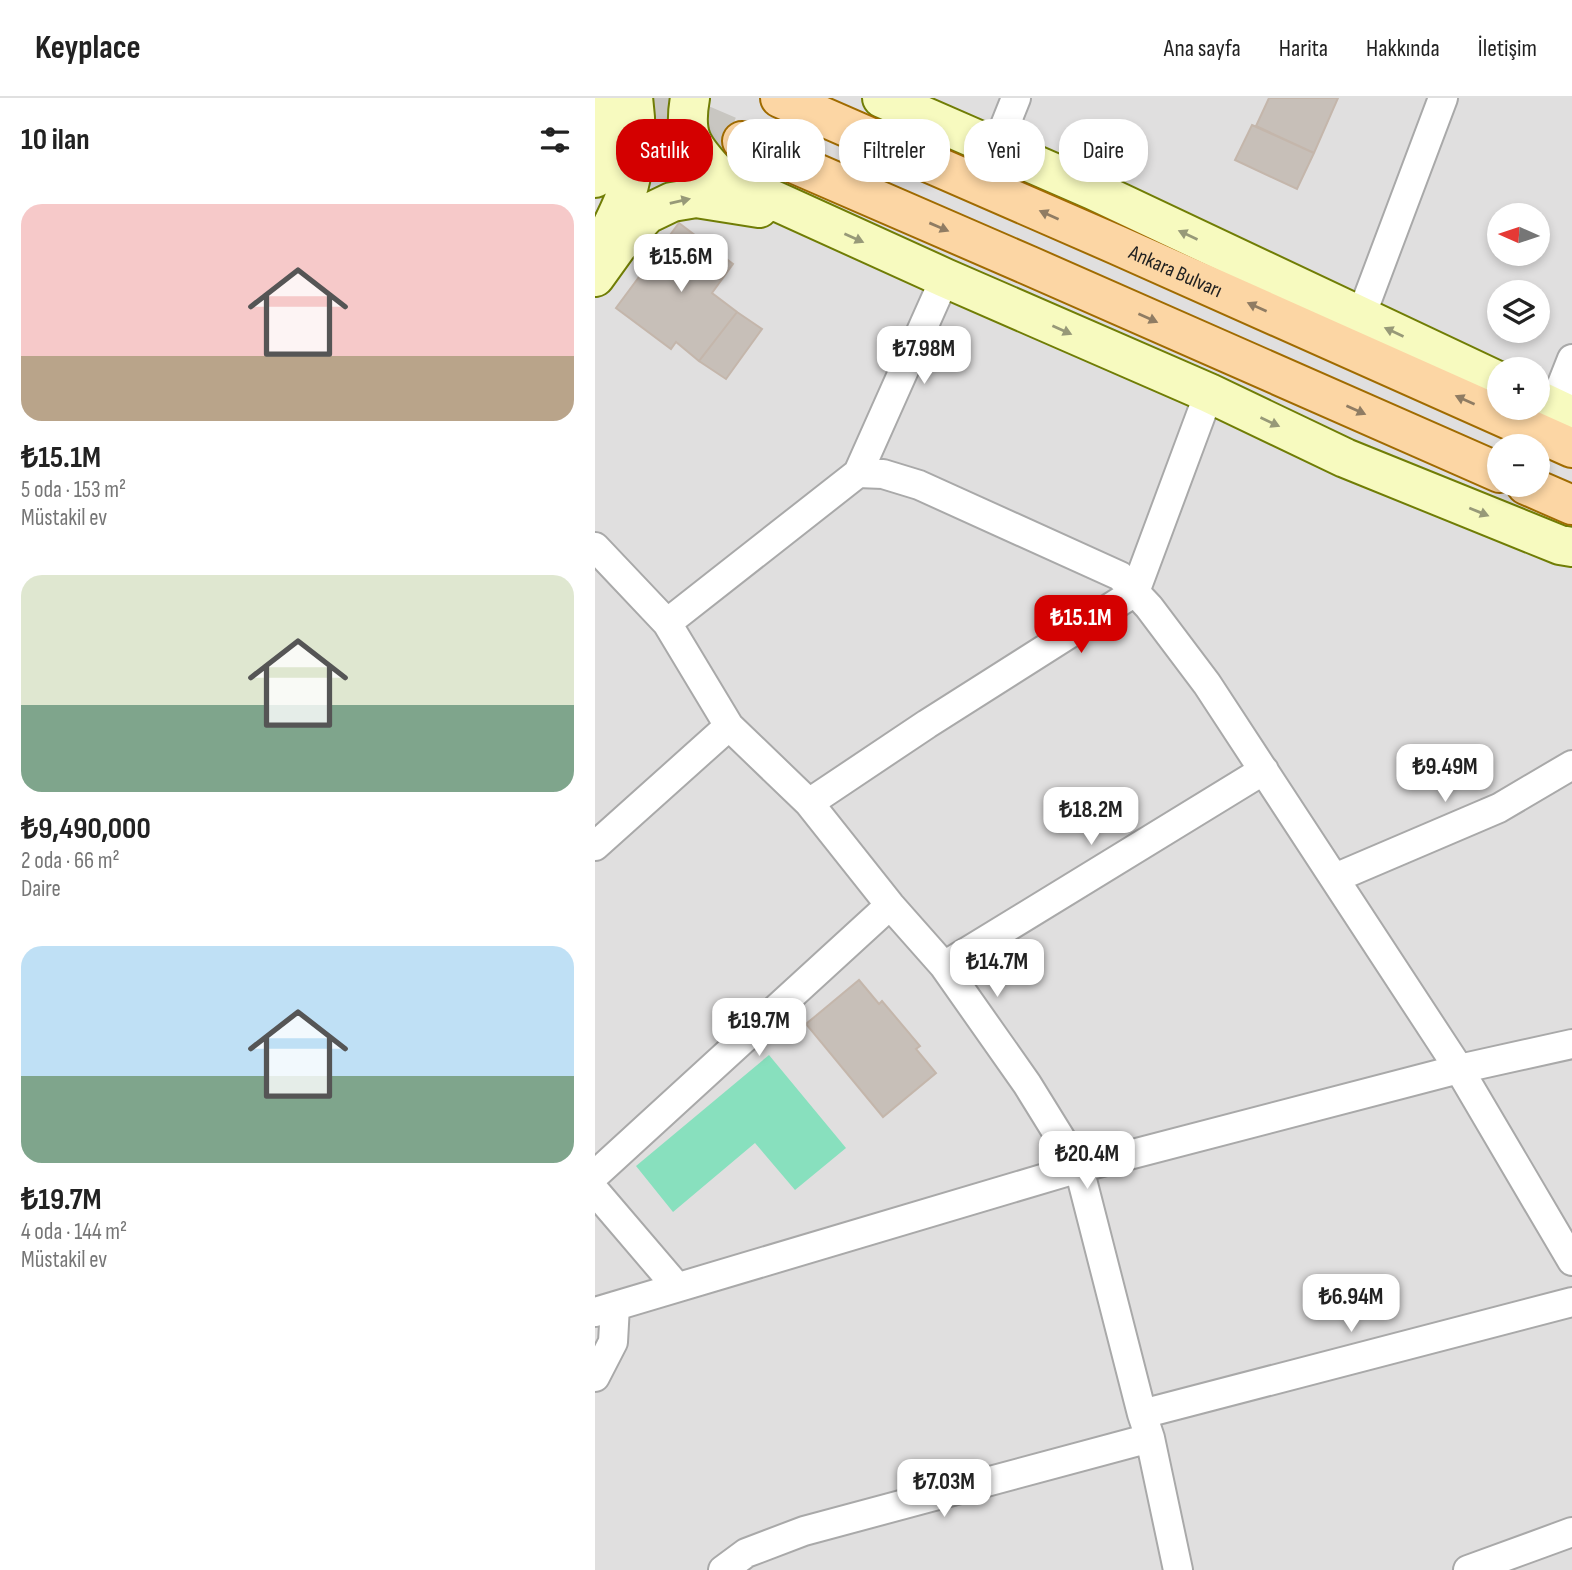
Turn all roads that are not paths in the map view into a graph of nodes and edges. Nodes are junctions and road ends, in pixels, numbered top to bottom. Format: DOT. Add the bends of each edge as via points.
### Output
graph roads {
  1 [pos="633,98"];
  2 [pos="690,98"];
  3 [pos="780,98"];
  4 [pos="882,98"];
  5 [pos="1016,98"];
  6 [pos="1443,98"];
  7 [pos="609,119"];
  8 [pos="1008,119"];
  9 [pos="964,134"];
  10 [pos="1045,169"];
  11 [pos="717,174"];
  12 [pos="825,177"];
  13 [pos="595,178"];
  14 [pos="806,215"];
  15 [pos="595,262"];
  16 [pos="595,277"];
  17 [pos="945,278"];
  18 [pos="1360,316"];
  19 [pos="1572,359"];
  20 [pos="1487,376"];
  21 [pos="1209,393"];
  22 [pos="1554,408"];
  23 [pos="1572,448"];
  24 [pos="1487,467"];
  25 [pos="858,473"];
  26 [pos="1550,495"];
  27 [pos="1572,505"];
  28 [pos="595,547"];
  29 [pos="1572,547"];
  30 [pos="1135,592"];
  31 [pos="667,624"];
  32 [pos="729,726"];
  33 [pos="1572,765"];
  34 [pos="1264,770"];
  35 [pos="809,803"];
  36 [pos="595,846"];
  37 [pos="1335,878"];
  38 [pos="890,905"];
  39 [pos="944,966"];
  40 [pos="1572,1044"];
  41 [pos="1459,1069"];
  42 [pos="1079,1168"];
  43 [pos="595,1175"];
  44 [pos="595,1191"];
  45 [pos="1572,1261"];
  46 [pos="677,1287"];
  47 [pos="1572,1302"];
  48 [pos="605,1309"];
  49 [pos="595,1377"];
  50 [pos="1146,1426"];
  51 [pos="1572,1532"];
  52 [pos="1476,1569"];
  53 [pos="723,1570"];
  54 [pos="1178,1570"];
  1 -- 7 [label="main road"];
  2 -- 11 [label="main road" via="690,140"];
  23 -- 3 [label="main road, Ankara Bulvarı, one-way"];
  4 -- 9 [label="main road"];
  5 -- 8 [label="street"];
  6 -- 18 [label="street"];
  7 -- 11 [label="main road"];
  7 -- 13 [label="main road"];
  7 -- 15 [label="main road" via="634,160 629,187"];
  18 -- 10 [label="main road, one-way"];
  11 -- 14 [label="main road"];
  12 -- 24 [label="main road, one-way"];
  16 -- 14 [label="main road, one-way" via="647,214 671,202 696,198"];
  14 -- 17 [label="main road, one-way"];
  17 -- 21 [label="main road, one-way"];
  17 -- 25 [label="street"];
  20 -- 18 [label="main road, one-way"];
  19 -- 22 [label="street"];
  21 -- 29 [label="main road, one-way" via="1366,467"];
  21 -- 30 [label="street"];
  25 -- 30 [label="street" via="883,474 919,485 1120,576"];
  25 -- 31 [label="street"];
  26 -- 27 [label="main road"];
  28 -- 31 [label="street"];
  30 -- 34 [label="street" via="1207,684"];
  30 -- 35 [label="street"];
  31 -- 32 [label="street"];
  32 -- 35 [label="street"];
  32 -- 36 [label="street"];
  33 -- 37 [label="street" via="1499,808"];
  34 -- 37 [label="street"];
  34 -- 39 [label="street"];
  35 -- 38 [label="street"];
  37 -- 41 [label="street"];
  38 -- 39 [label="street"];
  38 -- 43 [label="street"];
  39 -- 42 [label="street"];
  40 -- 41 [label="street"];
  41 -- 42 [label="street"];
  41 -- 45 [label="street"];
  42 -- 46 [label="street"];
  42 -- 50 [label="street"];
  44 -- 46 [label="street"];
  46 -- 48 [label="street"];
  47 -- 50 [label="street"];
  48 -- 49 [label="street" via="613,1342"];
  50 -- 53 [label="street" via="804,1531 746,1553"];
  50 -- 54 [label="street"];
  51 -- 52 [label="street"];
}
